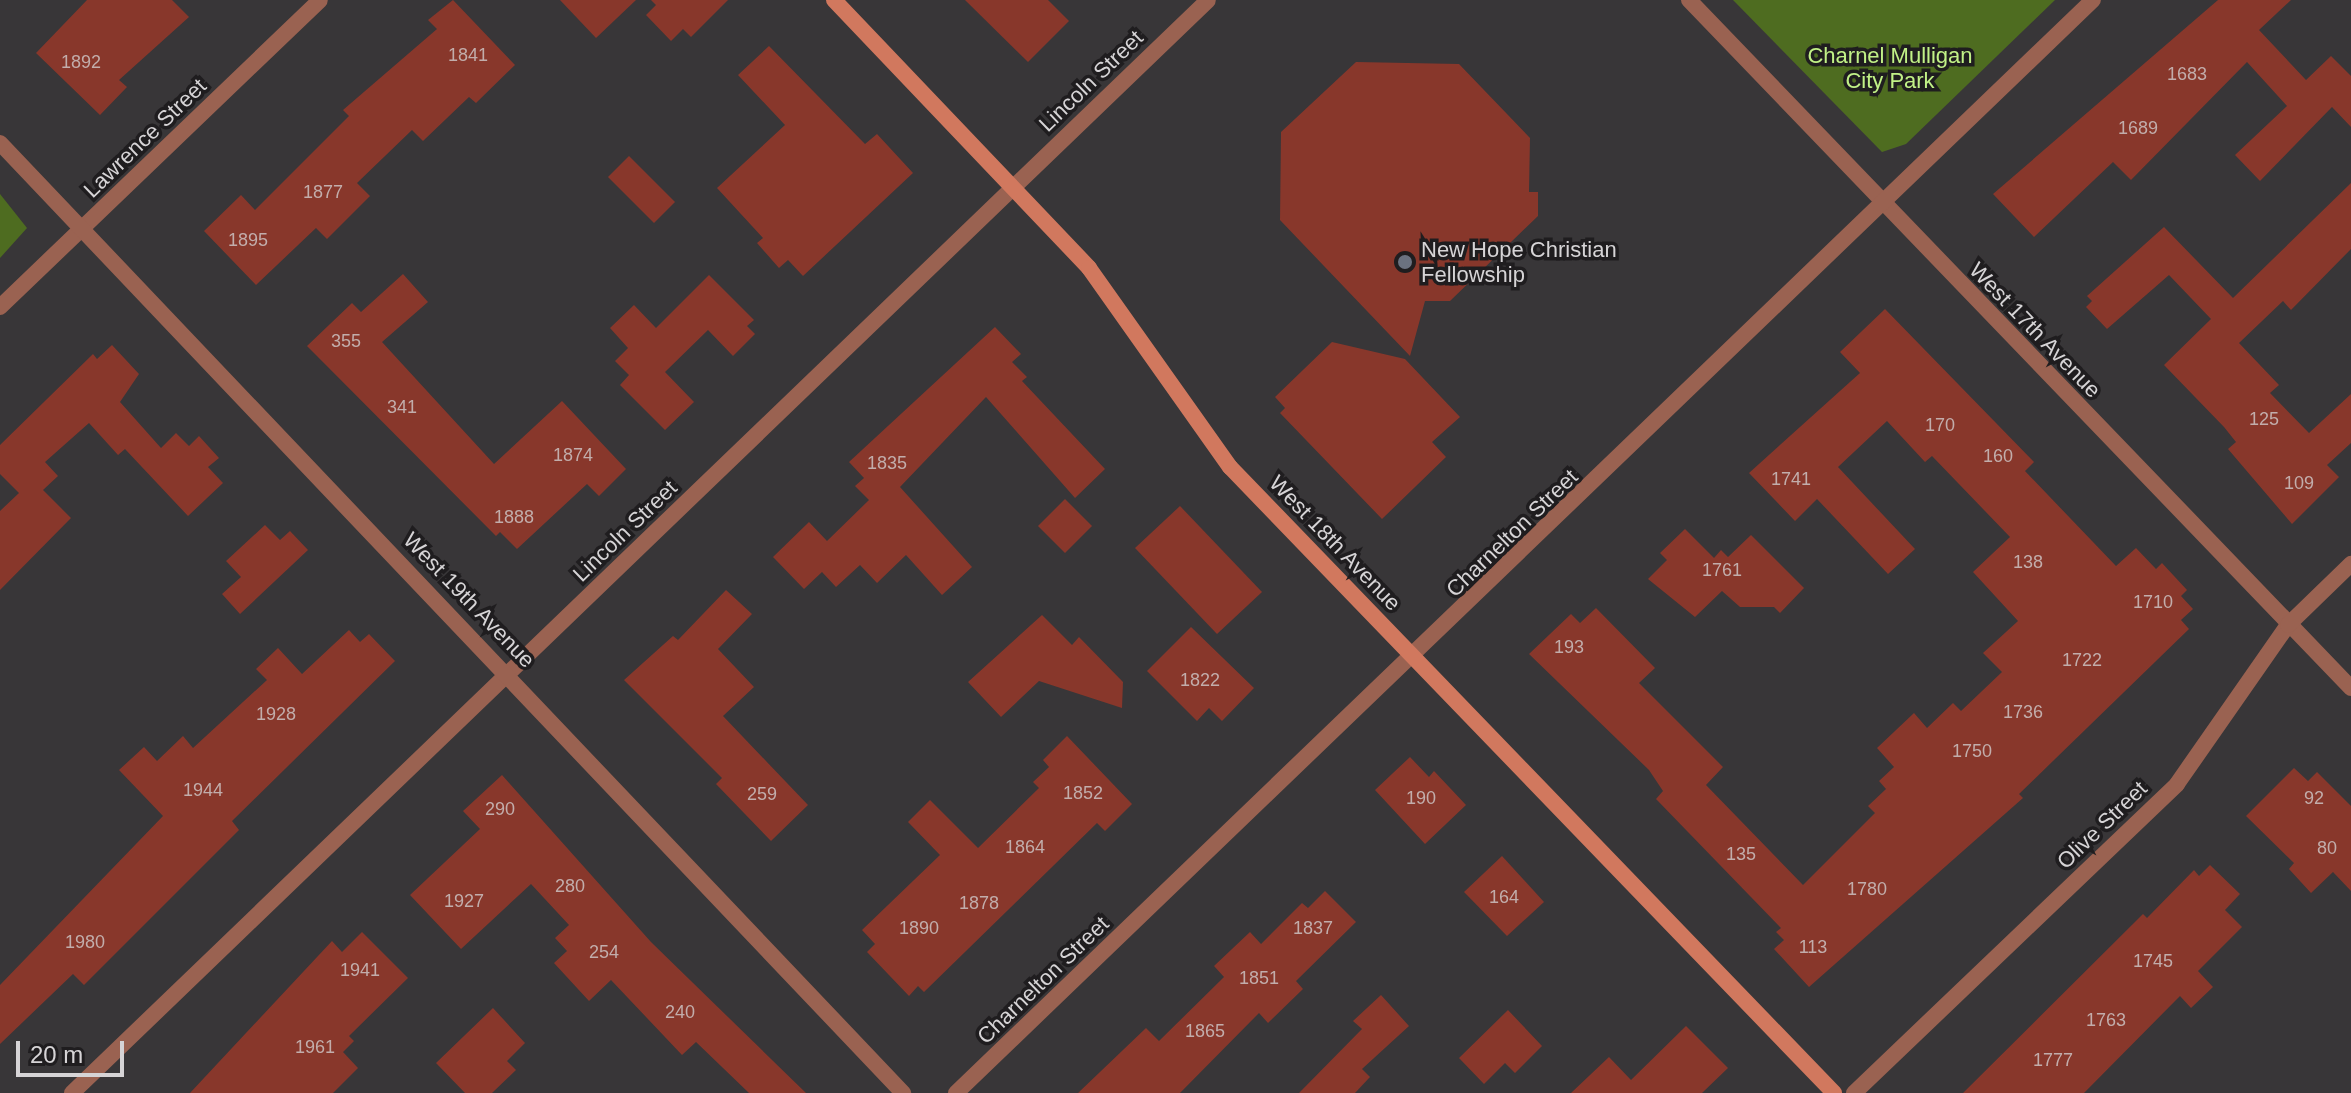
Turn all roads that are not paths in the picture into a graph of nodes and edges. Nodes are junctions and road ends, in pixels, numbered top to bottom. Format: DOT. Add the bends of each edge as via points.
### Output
graph roads {
  1 [pos="320,0"];
  2 [pos="834,0"];
  3 [pos="1208,0"];
  4 [pos="1689,0"];
  5 [pos="2093,0"];
  6 [pos="0,143"];
  7 [pos="1013,187"];
  8 [pos="1884,204"];
  9 [pos="82,228"];
  10 [pos="0,307"];
  11 [pos="2351,564"];
  12 [pos="2288,625"];
  13 [pos="1415,656"];
  14 [pos="510,673"];
  15 [pos="2351,688"];
  16 [pos="72,1093"];
  17 [pos="903,1093"];
  18 [pos="956,1093"];
  19 [pos="1834,1093"];
  20 [pos="1854,1093"];
  1 -- 9 [label="street, Lawrence Street"];
  2 -- 7 [label="main road, West 18th Avenue"];
  3 -- 7 [label="street, Lincoln Street"];
  4 -- 8 [label="street, West 17th Avenue"];
  5 -- 8 [label="street, Charnelton Street"];
  6 -- 9 [label="street, West 19th Avenue"];
  7 -- 13 [label="main road, West 18th Avenue" via="1121,309 1230,467"];
  7 -- 14 [label="street, Lincoln Street"];
  8 -- 12 [label="street, West 17th Avenue"];
  8 -- 13 [label="street, Charnelton Street"];
  9 -- 10 [label="street, Lawrence Street"];
  9 -- 14 [label="street, West 19th Avenue"];
  11 -- 12 [label="street, Olive Street"];
  12 -- 15 [label="street, West 17th Avenue"];
  12 -- 20 [label="street, Olive Street" via="2177,784"];
  13 -- 18 [label="street, Charnelton Street"];
  13 -- 19 [label="main road, West 18th Avenue"];
  14 -- 16 [label="street, Lincoln Street"];
  14 -- 17 [label="street, West 19th Avenue"];
}
